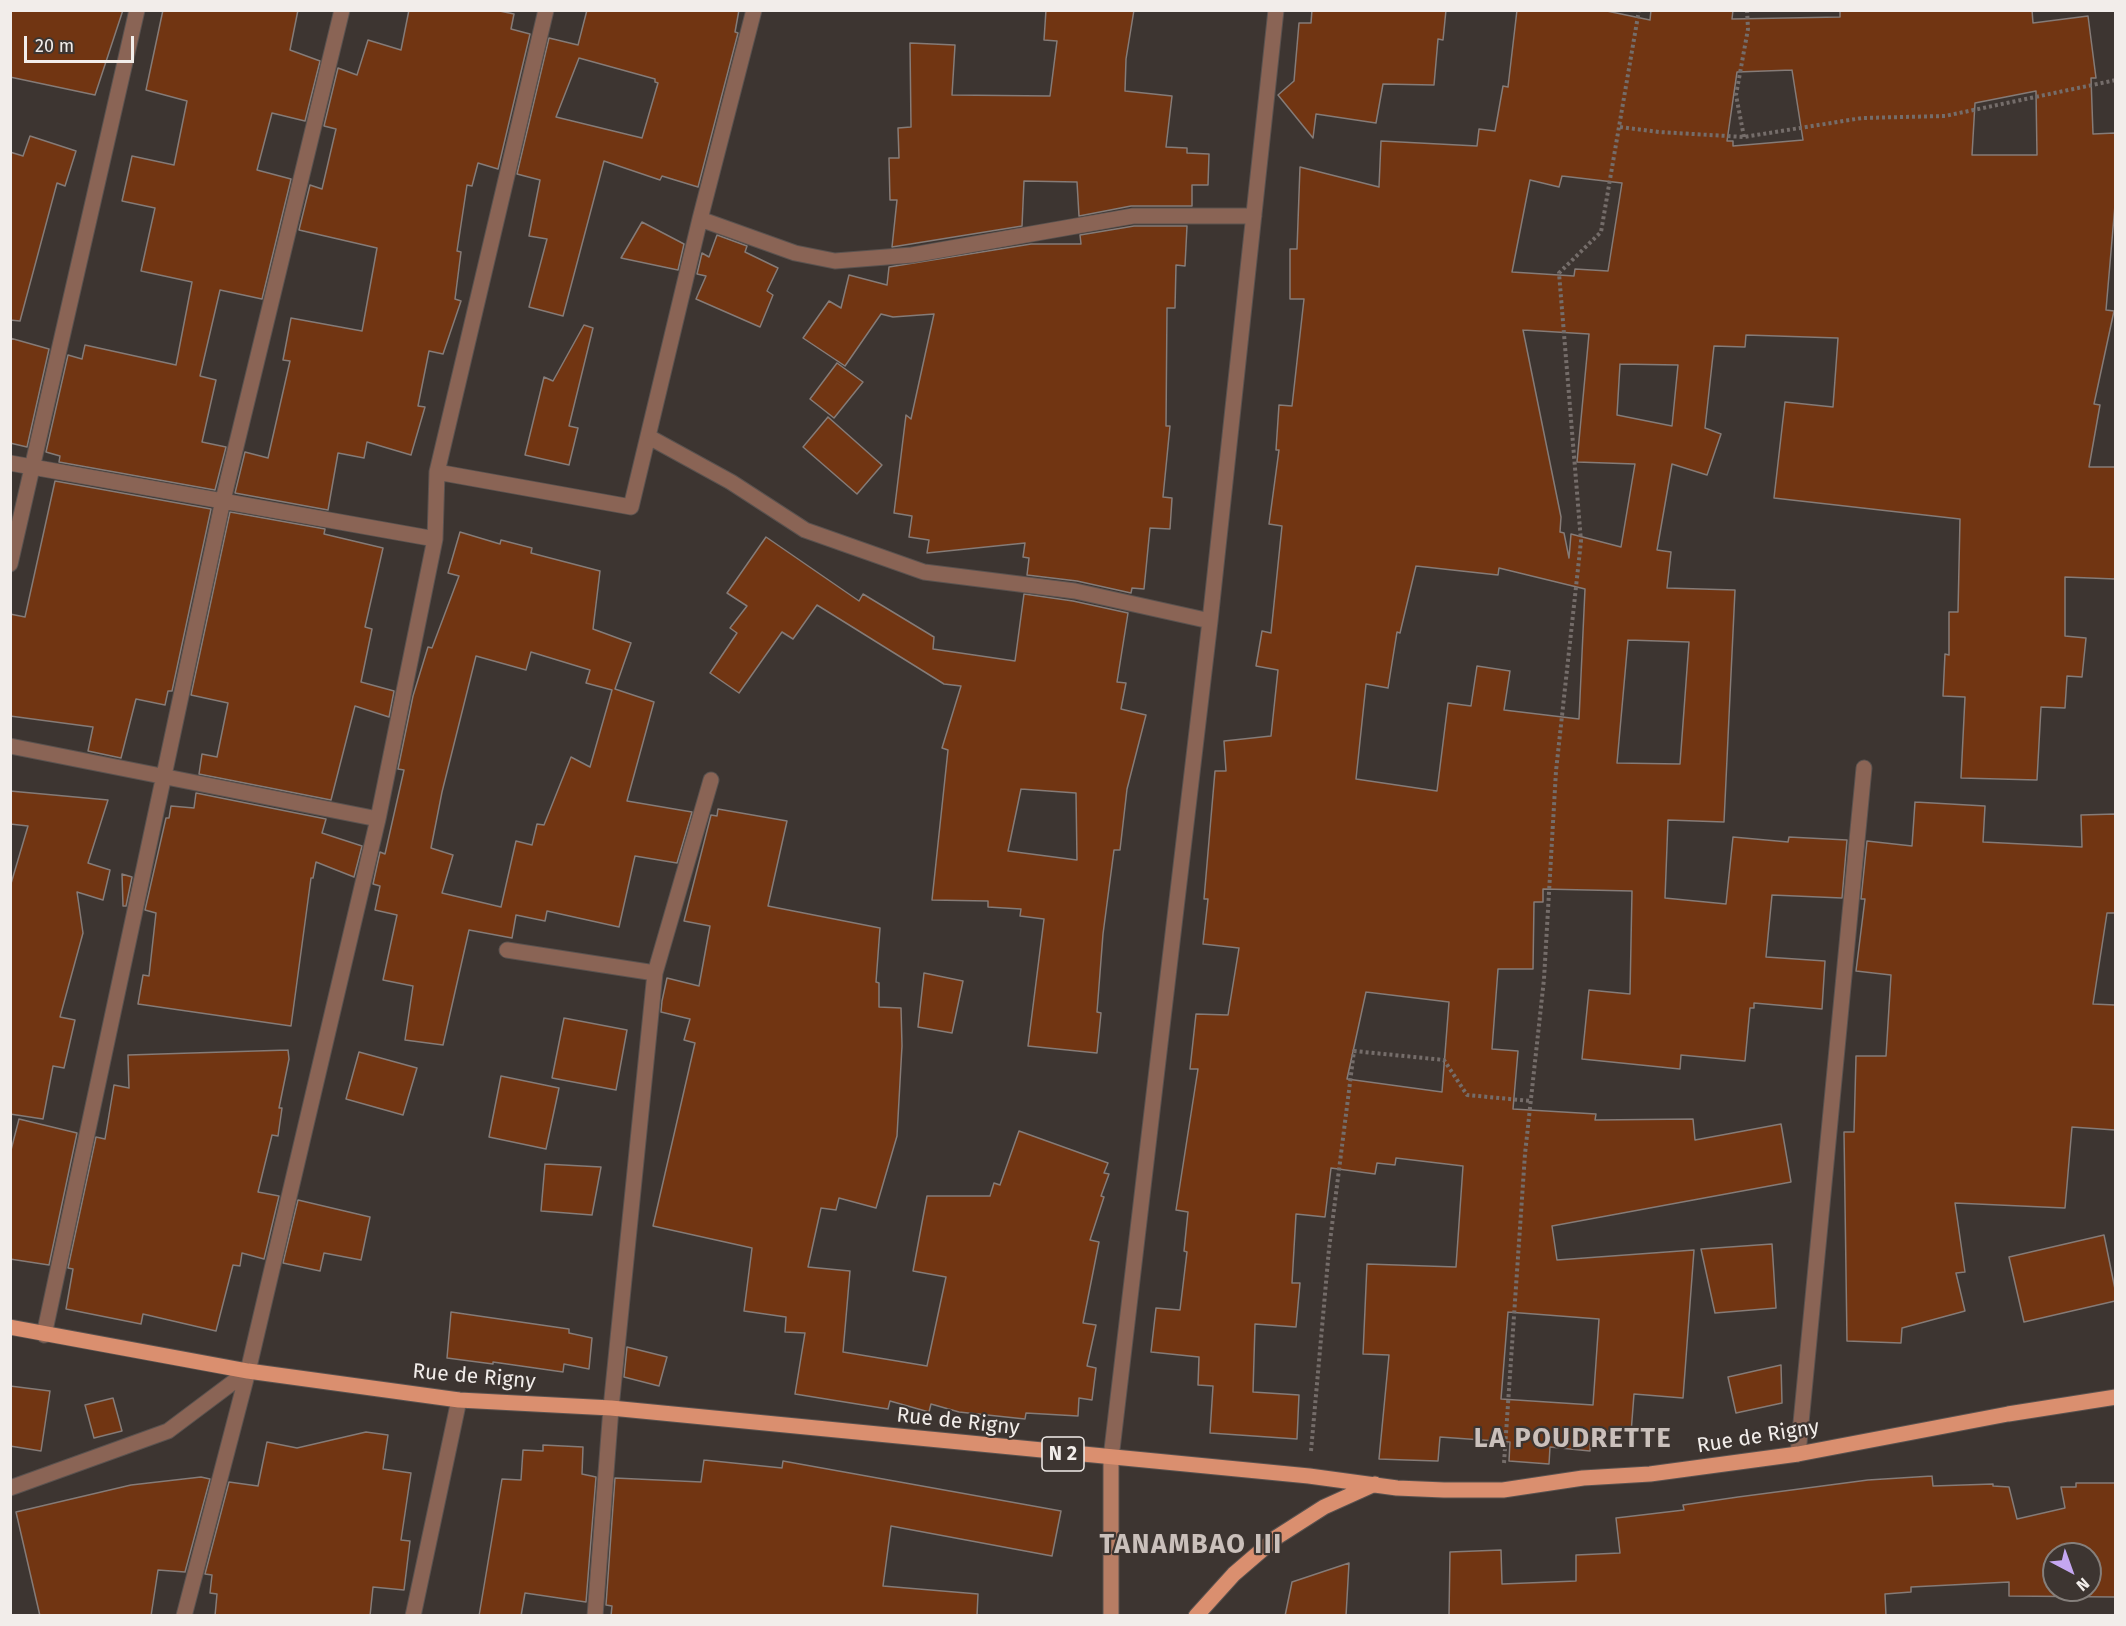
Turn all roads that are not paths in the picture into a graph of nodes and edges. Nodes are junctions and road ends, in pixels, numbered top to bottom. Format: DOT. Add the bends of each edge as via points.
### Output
graph roads {
  1 [pos="137,10"];
  2 [pos="342,10"];
  3 [pos="546,10"];
  4 [pos="754,10"];
  5 [pos="1276,10"];
  6 [pos="1254,216"];
  7 [pos="700,219"];
  8 [pos="649,437"];
  9 [pos="10,463"];
  10 [pos="33,466"];
  11 [pos="437,472"];
  12 [pos="223,500"];
  13 [pos="435,539"];
  14 [pos="10,564"];
  15 [pos="1210,621"];
  16 [pos="10,746"];
  17 [pos="1864,768"];
  18 [pos="165,776"];
  19 [pos="711,780"];
  20 [pos="378,819"];
  21 [pos="507,950"];
  22 [pos="655,973"];
  23 [pos="10,1327"];
  24 [pos="44,1335"];
  25 [pos="248,1371"];
  26 [pos="2115,1397"];
  27 [pos="459,1400"];
  28 [pos="611,1408"];
  29 [pos="1798,1454"];
  30 [pos="1111,1458"];
  31 [pos="1375,1484"];
  32 [pos="10,1488"];
  33 [pos="184,1616"];
  34 [pos="413,1616"];
  35 [pos="596,1616"];
  36 [pos="1111,1616"];
  37 [pos="1196,1616"];
  1 -- 10 [label="street"];
  2 -- 12 [label="street"];
  3 -- 11 [label="street"];
  4 -- 7 [label="street"];
  5 -- 6 [label="street"];
  6 -- 7 [label="street" via="1133,216 912,255 835,261 795,253"];
  6 -- 15 [label="street"];
  7 -- 8 [label="street"];
  8 -- 11 [label="street" via="631,507"];
  8 -- 15 [label="street" via="731,482 805,530 924,572 1075,591"];
  9 -- 10 [label="street"];
  10 -- 12 [label="street"];
  10 -- 14 [label="street"];
  11 -- 13 [label="street"];
  12 -- 13 [label="street"];
  12 -- 18 [label="street"];
  13 -- 20 [label="street"];
  15 -- 30 [label="street"];
  16 -- 18 [label="street"];
  17 -- 29 [label="street"];
  18 -- 20 [label="street"];
  18 -- 24 [label="street"];
  19 -- 22 [label="street"];
  20 -- 25 [label="street"];
  21 -- 22 [label="street"];
  22 -- 28 [label="street"];
  23 -- 24 [label="main road, Rue de Rigny / N 2"];
  24 -- 25 [label="main road, Rue de Rigny / N 2"];
  25 -- 27 [label="main road, Rue de Rigny / N 2"];
  25 -- 32 [label="street" via="168,1431"];
  25 -- 33 [label="street"];
  26 -- 29 [label="main road, Rue de Rigny / N 2"];
  27 -- 28 [label="main road, Rue de Rigny / N 2"];
  27 -- 34 [label="street"];
  28 -- 30 [label="main road, Rue de Rigny / N 2"];
  28 -- 35 [label="street"];
  29 -- 31 [label="main road, Rue de Rigny / N 2" via="1503,1490"];
  30 -- 31 [label="main road, Rue de Rigny / N 2"];
  30 -- 36 [label="main road"];
  31 -- 37 [label="main road" via="1324,1507 1277,1537 1234,1574"];
}
